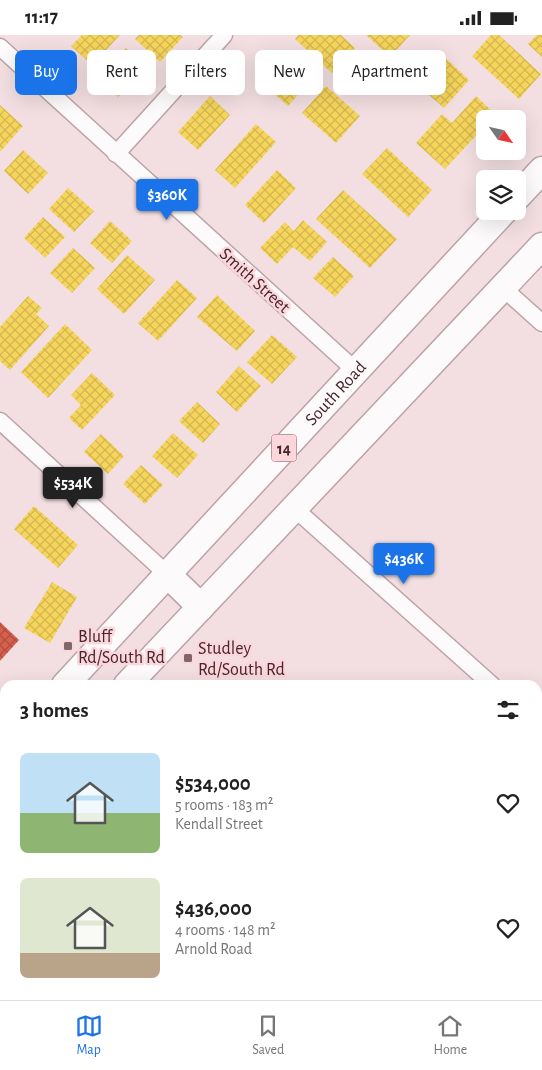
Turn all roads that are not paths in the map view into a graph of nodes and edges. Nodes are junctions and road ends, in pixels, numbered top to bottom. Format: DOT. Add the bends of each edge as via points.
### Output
graph roads {
  1 [pos="224,35"];
  2 [pos="0,47"];
  3 [pos="116,154"];
  4 [pos="542,170"];
  5 [pos="526,187"];
  6 [pos="496,220"];
  7 [pos="542,246"];
  8 [pos="503,288"];
  9 [pos="542,323"];
  10 [pos="356,371"];
  11 [pos="0,421"];
  12 [pos="294,508"];
  13 [pos="168,575"];
  14 [pos="201,607"];
  15 [pos="70,680"];
  16 [pos="132,680"];
  17 [pos="486,680"];
  1 -- 3 [label="street"];
  2 -- 3 [label="street, Smith Street"];
  3 -- 10 [label="street, Smith Street"];
  4 -- 5 [label="main road"];
  6 -- 10 [label="main road, South Road / 14"];
  7 -- 8 [label="main road"];
  8 -- 9 [label="street"];
  8 -- 12 [label="main road"];
  10 -- 13 [label="main road, South Road / 14"];
  11 -- 13 [label="street"];
  12 -- 14 [label="main road"];
  12 -- 17 [label="street"];
  13 -- 14 [label="main road"];
  13 -- 15 [label="main road, South Road / 14"];
  14 -- 16 [label="main road"];
}
